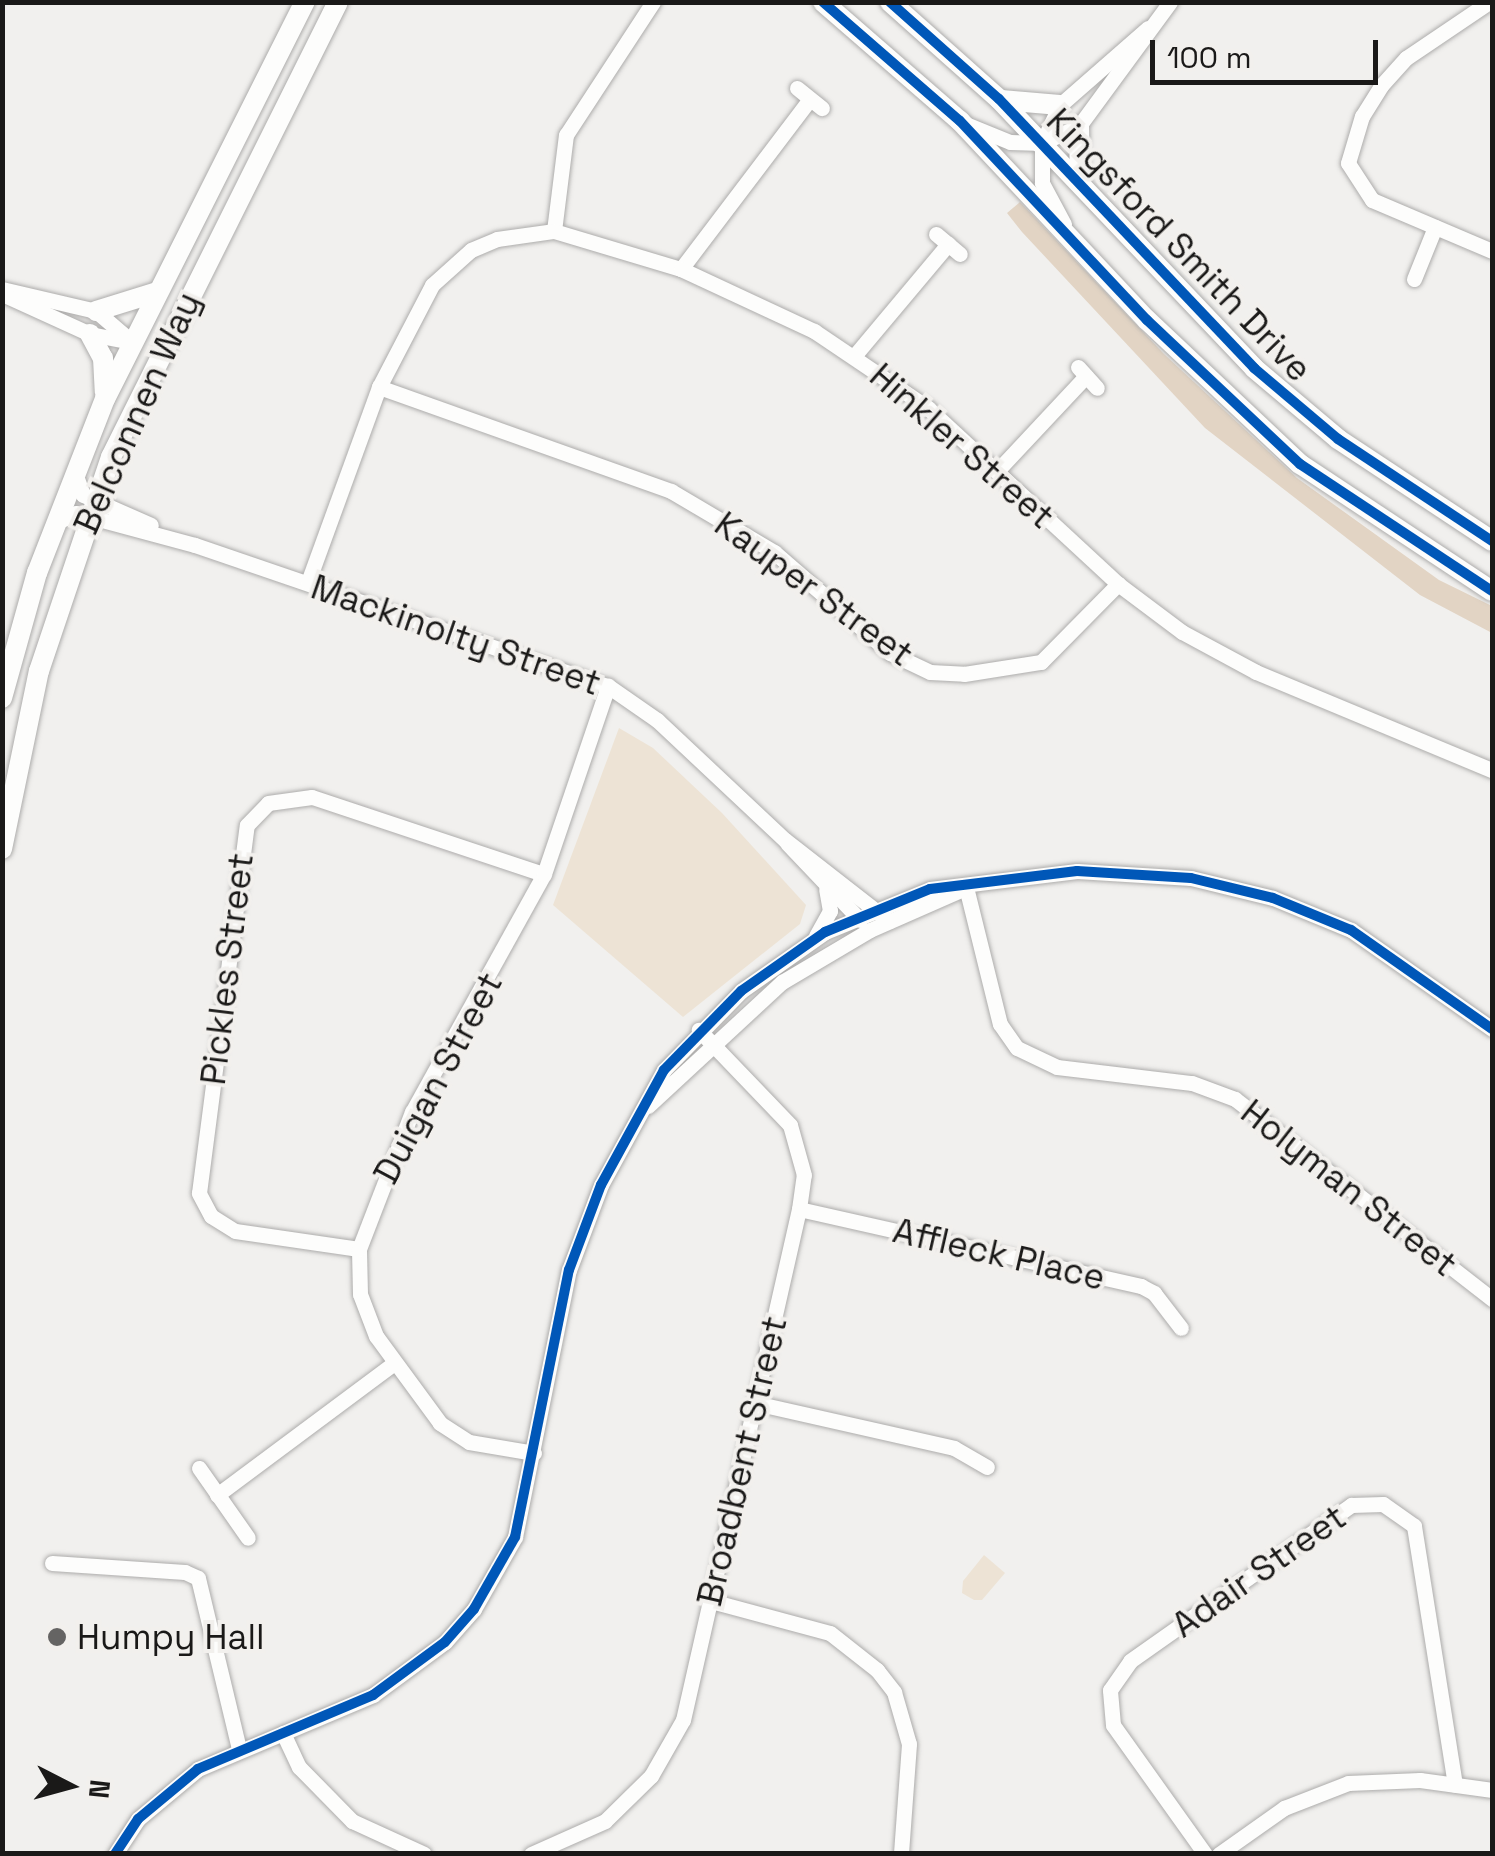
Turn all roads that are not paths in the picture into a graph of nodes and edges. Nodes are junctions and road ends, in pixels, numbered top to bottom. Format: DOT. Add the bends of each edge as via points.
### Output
graph roads {
  1 [pos="306,2"];
  2 [pos="338,2"];
  3 [pos="654,2"];
  4 [pos="823,2"];
  5 [pos="890,2"];
  6 [pos="1146,2"];
  7 [pos="1484,4"];
  8 [pos="1160,14"];
  9 [pos="809,98"];
  10 [pos="999,99"];
  11 [pos="1060,105"];
  12 [pos="960,122"];
  13 [pos="1079,126"];
  14 [pos="1042,143"];
  15 [pos="222,164"];
  16 [pos="248,178"];
  17 [pos="1080,184"];
  18 [pos="1435,228"];
  19 [pos="554,231"];
  20 [pos="1074,241"];
  21 [pos="948,244"];
  22 [pos="1492,251"];
  23 [pos="681,269"];
  24 [pos="1414,278"];
  25 [pos="2,292"];
  26 [pos="157,292"];
  27 [pos="96,311"];
  28 [pos="175,320"];
  29 [pos="90,334"];
  30 [pos="132,342"];
  31 [pos="855,355"];
  32 [pos="1087,377"];
  33 [pos="379,387"];
  34 [pos="140,390"];
  35 [pos="105,399"];
  36 [pos="997,471"];
  37 [pos="76,473"];
  38 [pos="92,509"];
  39 [pos="55,524"];
  40 [pos="1492,541"];
  41 [pos="308,582"];
  42 [pos="1118,584"];
  43 [pos="1492,591"];
  44 [pos="608,686"];
  45 [pos="2,698"];
  46 [pos="1492,770"];
  47 [pos="785,840"];
  48 [pos="2,849"];
  49 [pos="544,874"];
  50 [pos="966,887"];
  51 [pos="826,888"];
  52 [pos="874,907"];
  53 [pos="856,916"];
  54 [pos="890,921"];
  55 [pos="870,930"];
  56 [pos="813,939"];
  57 [pos="1492,1029"];
  58 [pos="699,1030"];
  59 [pos="711,1043"];
  60 [pos="648,1106"];
  61 [pos="799,1209"];
  62 [pos="358,1250"];
  63 [pos="1492,1299"];
  64 [pos="1181,1328"];
  65 [pos="394,1363"];
  66 [pos="756,1403"];
  67 [pos="534,1453"];
  68 [pos="987,1467"];
  69 [pos="199,1468"];
  70 [pos="217,1495"];
  71 [pos="248,1538"];
  72 [pos="52,1563"];
  73 [pos="710,1602"];
  74 [pos="283,1734"];
  75 [pos="239,1750"];
  76 [pos="1455,1785"];
  77 [pos="1492,1790"];
  78 [pos="116,1854"];
  79 [pos="424,1854"];
  80 [pos="531,1854"];
  81 [pos="900,1854"];
  82 [pos="1204,1854"];
  83 [pos="1219,1854"];
  1 -- 15 [label="main road, Belconnen Way"];
  2 -- 16 [label="main road, Belconnen Way"];
  3 -- 19 [label="street" via="566,135"];
  4 -- 12 [label="main road, Kingsford Smith Drive"];
  5 -- 10 [label="main road, Kingsford Smith Drive"];
  6 -- 8 [label="street"];
  7 -- 18 [label="street" via="1406,58 1381,86 1349,146 1358,187 1380,205"];
  8 -- 11 [label="street"];
  8 -- 13 [label="street"];
  9 -- 23 [label="street"];
  10 -- 11 [label="main road"];
  10 -- 14 [label="main road, Kingsford Smith Drive"];
  11 -- 14 [label="street"];
  12 -- 14 [label="street" via="1010,142"];
  12 -- 20 [label="main road, Kingsford Smith Drive"];
  13 -- 14 [label="street"];
  13 -- 17 [label="main road"];
  14 -- 17 [label="main road, Kingsford Smith Drive"];
  14 -- 20 [label="street" via="1042,184"];
  15 -- 16 [label="main road"];
  15 -- 26 [label="main road, Belconnen Way"];
  16 -- 28 [label="main road, Belconnen Way"];
  17 -- 40 [label="main road, Kingsford Smith Drive" via="1268,380 1338,439"];
  18 -- 22 [label="street"];
  18 -- 24 [label="street"];
  19 -- 23 [label="street, Hinkler Street"];
  19 -- 33 [label="street, Hinkler Street" via="497,239 449,266 432,285"];
  20 -- 43 [label="main road, Kingsford Smith Drive" via="1146,320 1300,464"];
  21 -- 31 [label="street"];
  23 -- 31 [label="street, Hinkler Street"];
  25 -- 27 [label="street"];
  25 -- 29 [label="street"];
  26 -- 27 [label="main road"];
  26 -- 30 [label="main road, Belconnen Way"];
  27 -- 30 [label="street"];
  28 -- 30 [label="main road"];
  28 -- 34 [label="main road, Belconnen Way"];
  29 -- 30 [label="street"];
  29 -- 35 [label="main road" via="103,358"];
  30 -- 34 [label="main road"];
  30 -- 35 [label="main road, Belconnen Way"];
  31 -- 36 [label="street, Hinkler Street"];
  32 -- 36 [label="street"];
  33 -- 41 [label="street, Hinkler Street"];
  33 -- 42 [label="street, Kauper Street" via="671,490 774,552 890,653 930,672 964,674 1041,662"];
  34 -- 38 [label="main road, Belconnen Way"];
  35 -- 37 [label="main road, Belconnen Way"];
  36 -- 42 [label="street, Hinkler Street"];
  37 -- 38 [label="street"];
  37 -- 39 [label="main road, Belconnen Way"];
  38 -- 39 [label="street"];
  38 -- 41 [label="street, Mackinolty Street"];
  38 -- 48 [label="main road, Belconnen Way" via="39,672"];
  39 -- 45 [label="main road, Belconnen Way"];
  41 -- 44 [label="street, Mackinolty Street"];
  42 -- 46 [label="street, Hinkler Street" via="1230,660"];
  44 -- 47 [label="street, Mackinolty Street" via="658,720"];
  44 -- 49 [label="street, Duigan Street"];
  47 -- 51 [label="street, Mackinolty Street"];
  47 -- 52 [label="street, Mackinolty Street"];
  49 -- 62 [label="street, Duigan Street" via="412,1112"];
  49 -- 62 [label="street, Pickles Street" via="312,798 268,803 247,825 199,1193 211,1216 235,1232"];
  50 -- 52 [label="street" via="930,889"];
  50 -- 54 [label="street"];
  50 -- 57 [label="street" via="1077,871 1153,874 1237,888 1351,930"];
  50 -- 63 [label="street, Holyman Street" via="1000,1024 1018,1048 1057,1067 1192,1083 1236,1099"];
  51 -- 53 [label="street, Mackinolty Street"];
  51 -- 56 [label="street" via="830,911"];
  52 -- 53 [label="street"];
  52 -- 54 [label="street, Mackinolty Street"];
  53 -- 55 [label="street, Mackinolty Street"];
  53 -- 56 [label="street"];
  54 -- 55 [label="street"];
  55 -- 59 [label="street" via="782,982"];
  56 -- 58 [label="street"];
  58 -- 59 [label="street, Broadbent Street"];
  58 -- 60 [label="street" via="664,1070"];
  59 -- 60 [label="street"];
  59 -- 61 [label="street, Broadbent Street" via="790,1125 804,1174"];
  60 -- 67 [label="street" via="601,1186 569,1270"];
  61 -- 64 [label="street, Affleck Place" via="1141,1286"];
  61 -- 66 [label="street, Broadbent Street"];
  62 -- 65 [label="street, Duigan Street" via="364,1308"];
  65 -- 67 [label="street, Duigan Street" via="453,1434"];
  65 -- 70 [label="street"];
  66 -- 68 [label="street" via="954,1448"];
  66 -- 73 [label="street, Broadbent Street"];
  67 -- 74 [label="street" via="515,1536 464,1620 411,1671 373,1696"];
  69 -- 70 [label="street"];
  70 -- 71 [label="street"];
  72 -- 75 [label="street" via="198,1578"];
  73 -- 80 [label="street, Broadbent Street" via="683,1720 651,1776 589,1833"];
  73 -- 81 [label="street" via="815,1628 877,1670 894,1692 909,1744"];
  74 -- 75 [label="street"];
  74 -- 79 [label="street" via="299,1768 352,1821"];
  75 -- 78 [label="street" via="166,1792"];
  76 -- 77 [label="street"];
  76 -- 82 [label="street, Adair Street" via="1414,1526 1383,1504 1352,1505 1130,1661 1110,1690 1113,1725"];
  76 -- 83 [label="street" via="1348,1782 1284,1808"];
}
